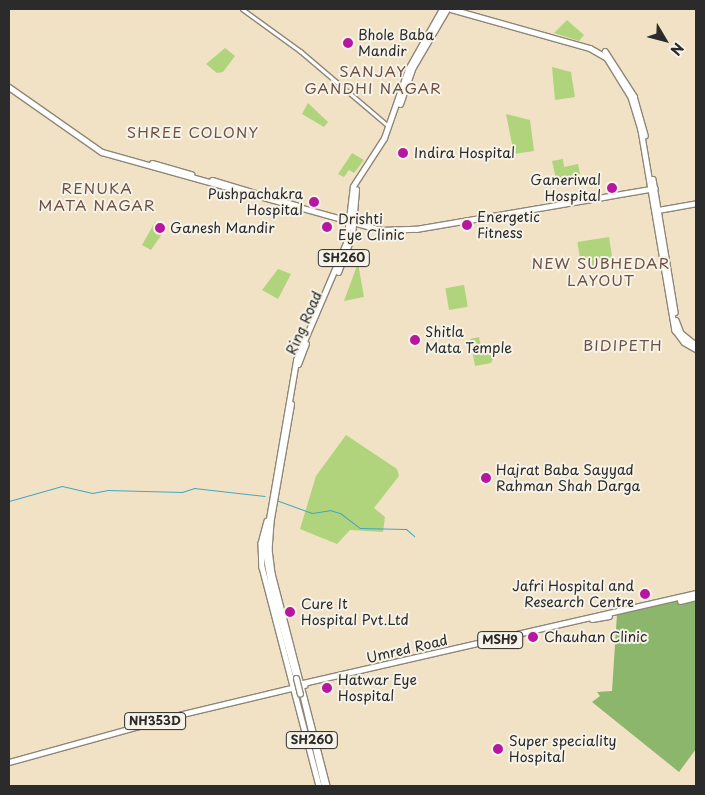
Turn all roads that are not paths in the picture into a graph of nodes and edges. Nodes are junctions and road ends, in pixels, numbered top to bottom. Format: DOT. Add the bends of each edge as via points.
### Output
graph roads {
  1 [pos="242,9"];
  2 [pos="442,9"];
  3 [pos="449,9"];
  4 [pos="457,9"];
  5 [pos="9,87"];
  6 [pos="389,129"];
  7 [pos="653,188"];
  8 [pos="696,203"];
  9 [pos="657,210"];
  10 [pos="352,222"];
  11 [pos="696,347"];
  12 [pos="269,521"];
  13 [pos="696,594"];
  14 [pos="696,597"];
  15 [pos="632,609"];
  16 [pos="299,677"];
  17 [pos="311,682"];
  18 [pos="303,684"];
  19 [pos="294,686"];
  20 [pos="303,693"];
  21 [pos="9,761"];
  22 [pos="323,786"];
  1 -- 6 [label="street" via="300,51"];
  2 -- 6 [label="highway, Ring Road / SH260" via="408,70"];
  3 -- 6 [label="highway, Ring Road / SH260" via="413,67"];
  3 -- 7 [label="main road" via="604,54 631,97"];
  4 -- 7 [label="main road" via="596,48 610,56 641,114"];
  5 -- 10 [label="main road" via="102,152"];
  6 -- 10 [label="highway, Ring Road / SH260" via="353,186"];
  7 -- 9 [label="main road"];
  7 -- 10 [label="main road" via="416,229 381,230"];
  8 -- 9 [label="main road"];
  9 -- 11 [label="main road" via="676,324"];
  10 -- 12 [label="highway, Ring Road / SH260" via="324,300 297,355"];
  12 -- 16 [label="highway, SH260" via="268,562"];
  12 -- 19 [label="main road" via="261,543 262,567"];
  13 -- 15 [label="main road"];
  14 -- 15 [label="main road, Umred Road / MSH9"];
  15 -- 17 [label="main road, Umred Road / MSH9"];
  16 -- 17 [label="main road"];
  16 -- 18 [label="main road"];
  16 -- 20 [label="highway, SH260, bridge"];
  17 -- 18 [label="main road, Umred Road"];
  17 -- 20 [label="main road"];
  18 -- 19 [label="highway, NH353D"];
  18 -- 20 [label="main road"];
  19 -- 21 [label="highway, NH353D" via="48,748"];
  19 -- 22 [label="main road"];
  20 -- 22 [label="highway, SH260"];
}
